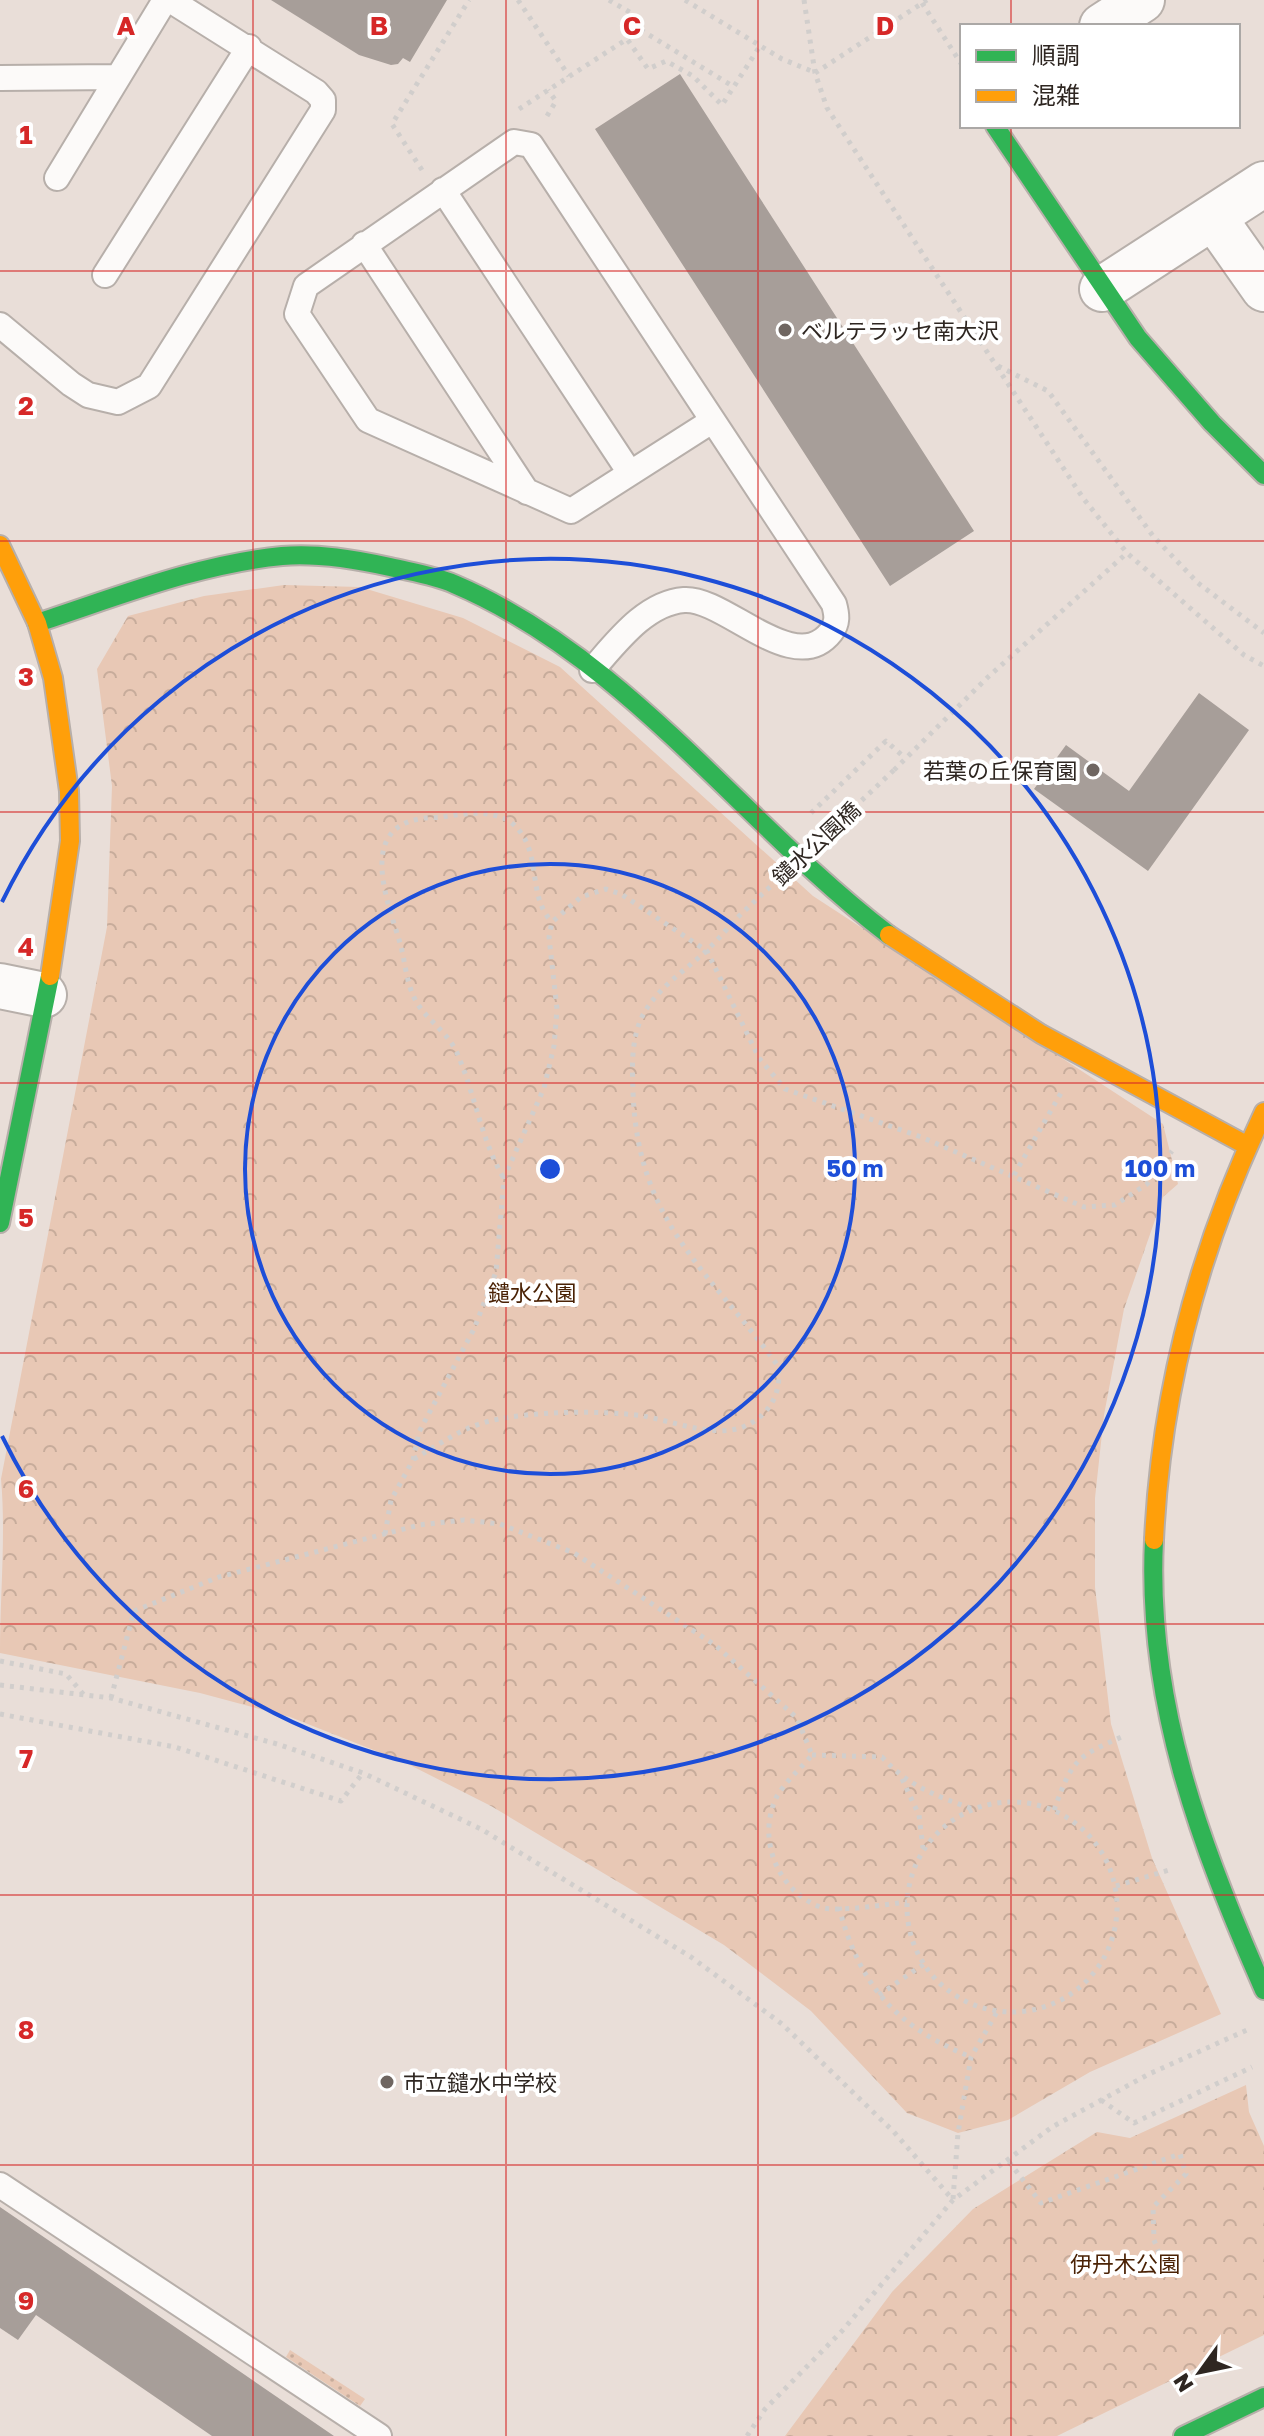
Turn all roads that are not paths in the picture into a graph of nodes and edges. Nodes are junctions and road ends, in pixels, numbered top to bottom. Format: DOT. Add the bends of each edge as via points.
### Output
graph roads {
  1 [pos="168,0"];
  2 [pos="1142,0"];
  3 [pos="1105,24"];
  4 [pos="249,47"];
  5 [pos="118,77"];
  6 [pos="0,78"];
  7 [pos="996,128"];
  8 [pos="57,178"];
  9 [pos="1264,184"];
  10 [pos="443,190"];
  11 [pos="1214,218"];
  12 [pos="364,244"];
  13 [pos="105,275"];
  14 [pos="1102,289"];
  15 [pos="1264,289"];
  16 [pos="0,325"];
  17 [pos="712,421"];
  18 [pos="630,473"];
  19 [pos="1264,475"];
  20 [pos="527,492"];
  21 [pos="0,545"];
  22 [pos="37,623"];
  23 [pos="592,670"];
  24 [pos="0,986"];
  25 [pos="44,995"];
  26 [pos="1264,1112"];
  27 [pos="1246,1145"];
  28 [pos="0,1223"];
  29 [pos="1264,1990"];
  30 [pos="0,2185"];
  31 [pos="1264,2397"];
  32 [pos="379,2436"];
  33 [pos="1183,2436"];
  1 -- 4 [label="lane"];
  1 -- 5 [label="lane"];
  2 -- 3 [label="street"];
  4 -- 13 [label="lane"];
  4 -- 16 [label="lane" via="316,92 323,110 149,386 118,402 88,395"];
  5 -- 6 [label="lane"];
  5 -- 8 [label="lane"];
  7 -- 14 [label="street"];
  9 -- 11 [label="street"];
  10 -- 12 [label="lane"];
  10 -- 17 [label="lane" via="514,142 531,145"];
  10 -- 18 [label="lane"];
  11 -- 14 [label="street"];
  11 -- 15 [label="street"];
  12 -- 20 [label="lane"];
  12 -- 20 [label="lane" via="306,286 297,314 368,420"];
  14 -- 19 [label="street" via="1147,349"];
  17 -- 18 [label="lane"];
  17 -- 23 [label="lane" via="834,604 834,629 824,639 802,646 776,642 713,607 672,602 629,628"];
  18 -- 20 [label="lane" via="571,511"];
  21 -- 22 [label="street"];
  22 -- 23 [label="street" via="192,573 271,557 358,559 453,583 512,611"];
  22 -- 25 [label="street" via="53,678 70,828 67,888"];
  23 -- 27 [label="street" via="847,903 929,964 1081,1058"];
  24 -- 25 [label="street"];
  25 -- 28 [label="street"];
  26 -- 27 [label="street"];
  27 -- 29 [label="street" via="1194,1289 1170,1386 1151,1552 1166,1717 1217,1881"];
  30 -- 32 [label="lane"];
  31 -- 33 [label="street"];
}
